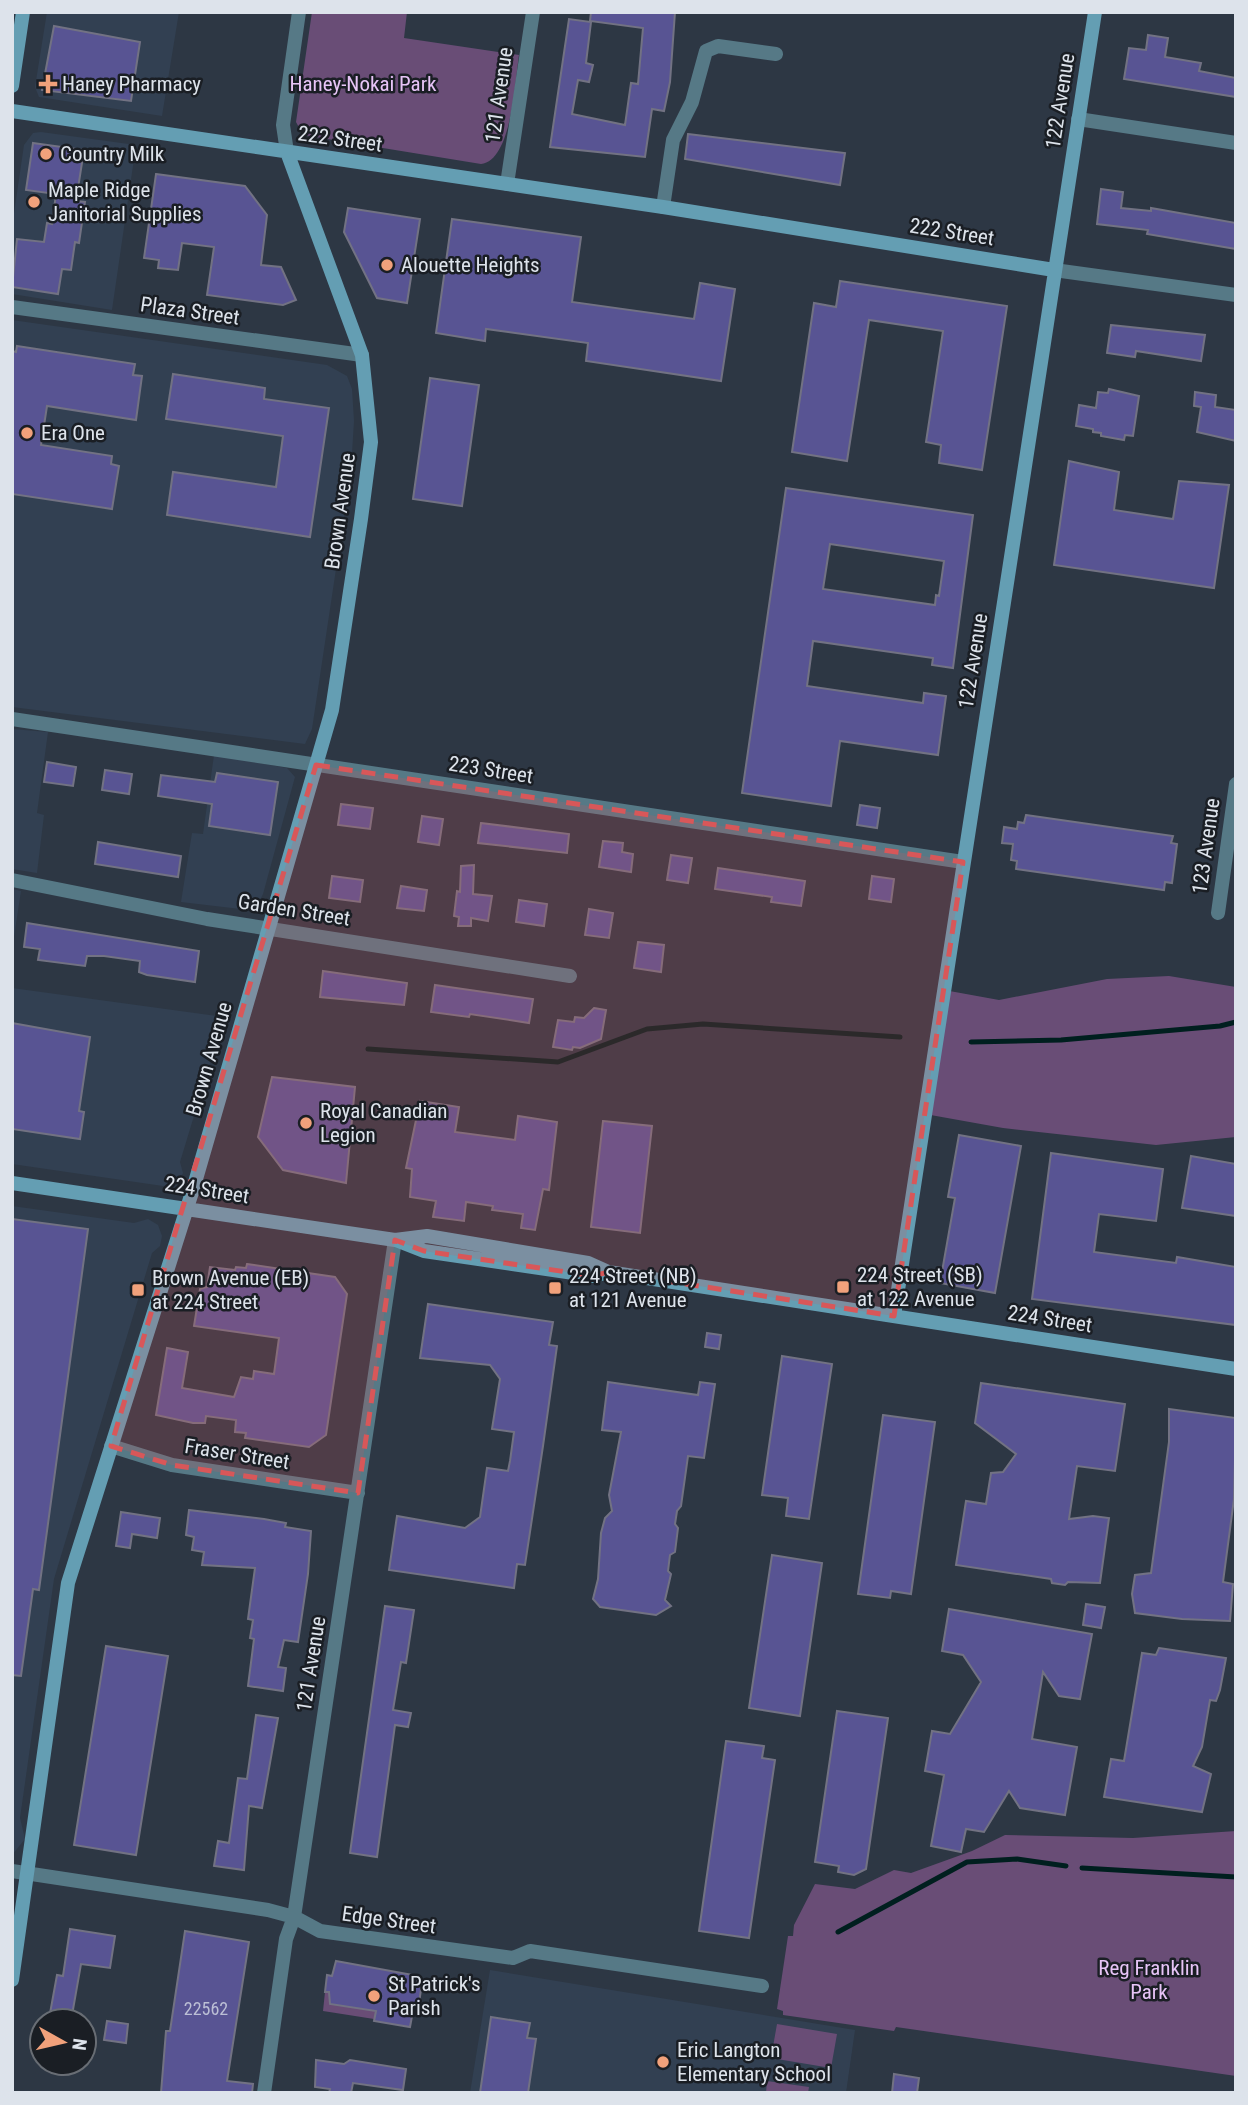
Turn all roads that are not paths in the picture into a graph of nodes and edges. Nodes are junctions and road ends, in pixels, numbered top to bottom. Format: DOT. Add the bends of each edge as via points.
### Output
graph roads {
  1 [pos="23,12"];
  2 [pos="299,12"];
  3 [pos="533,12"];
  4 [pos="1095,12"];
  5 [pos="776,54"];
  6 [pos="12,86"];
  7 [pos="12,111"];
  8 [pos="1078,119"];
  9 [pos="1236,143"];
  10 [pos="287,152"];
  11 [pos="507,184"];
  12 [pos="663,207"];
  13 [pos="1054,270"];
  14 [pos="1236,295"];
  15 [pos="12,307"];
  16 [pos="362,355"];
  17 [pos="12,719"];
  18 [pos="316,765"];
  19 [pos="1236,784"];
  20 [pos="963,862"];
  21 [pos="12,880"];
  22 [pos="1218,913"];
  23 [pos="268,927"];
  24 [pos="570,976"];
  25 [pos="12,1183"];
  26 [pos="187,1208"];
  27 [pos="395,1240"];
  28 [pos="894,1316"];
  29 [pos="1236,1369"];
  30 [pos="111,1446"];
  31 [pos="358,1493"];
  32 [pos="12,1871"];
  33 [pos="28,1874"];
  34 [pos="294,1917"];
  35 [pos="12,1980"];
  36 [pos="762,1986"];
  37 [pos="264,2093"];
  1 -- 6 [label="street"];
  2 -- 10 [label="street" via="283,125"];
  3 -- 11 [label="street, 121 Avenue"];
  4 -- 8 [label="street, 122 Avenue"];
  5 -- 12 [label="street" via="718,47 706,51 692,102 671,147"];
  7 -- 10 [label="street, 222 Street"];
  8 -- 9 [label="street"];
  8 -- 13 [label="street, 122 Avenue"];
  10 -- 11 [label="street, 222 Street"];
  10 -- 16 [label="street, Brown Avenue"];
  11 -- 12 [label="street, 222 Street"];
  12 -- 13 [label="street, 222 Street"];
  13 -- 14 [label="street, 222 Street"];
  13 -- 20 [label="street, 122 Avenue"];
  15 -- 16 [label="street, Plaza Street"];
  16 -- 18 [label="street, Brown Avenue" via="371,425 369,462 332,710"];
  17 -- 18 [label="street, 223 Street"];
  18 -- 20 [label="street, 223 Street"];
  18 -- 23 [label="street, Brown Avenue"];
  19 -- 22 [label="street, 123 Avenue"];
  20 -- 28 [label="street, 122 Avenue"];
  21 -- 23 [label="street, Garden Street"];
  23 -- 24 [label="street, Garden Street"];
  23 -- 26 [label="street, Brown Avenue"];
  25 -- 26 [label="street, 224 Street"];
  26 -- 27 [label="street, 224 Street"];
  26 -- 30 [label="street, Brown Avenue"];
  27 -- 28 [label="street, 224 Street" via="427,1236 588,1263 608,1272"];
  27 -- 31 [label="street, 121 Avenue"];
  28 -- 29 [label="street, 224 Street"];
  30 -- 31 [label="street, Fraser Street" via="172,1465"];
  30 -- 33 [label="street, Brown Avenue" via="68,1583"];
  31 -- 34 [label="street, 121 Avenue"];
  32 -- 33 [label="street, Edge Street"];
  33 -- 34 [label="street, Edge Street"];
  33 -- 35 [label="street, Brown Avenue"];
  34 -- 36 [label="street, Edge Street" via="320,1931 513,1958 530,1951"];
  34 -- 37 [label="street, 121 Avenue" via="286,1939"];
}
